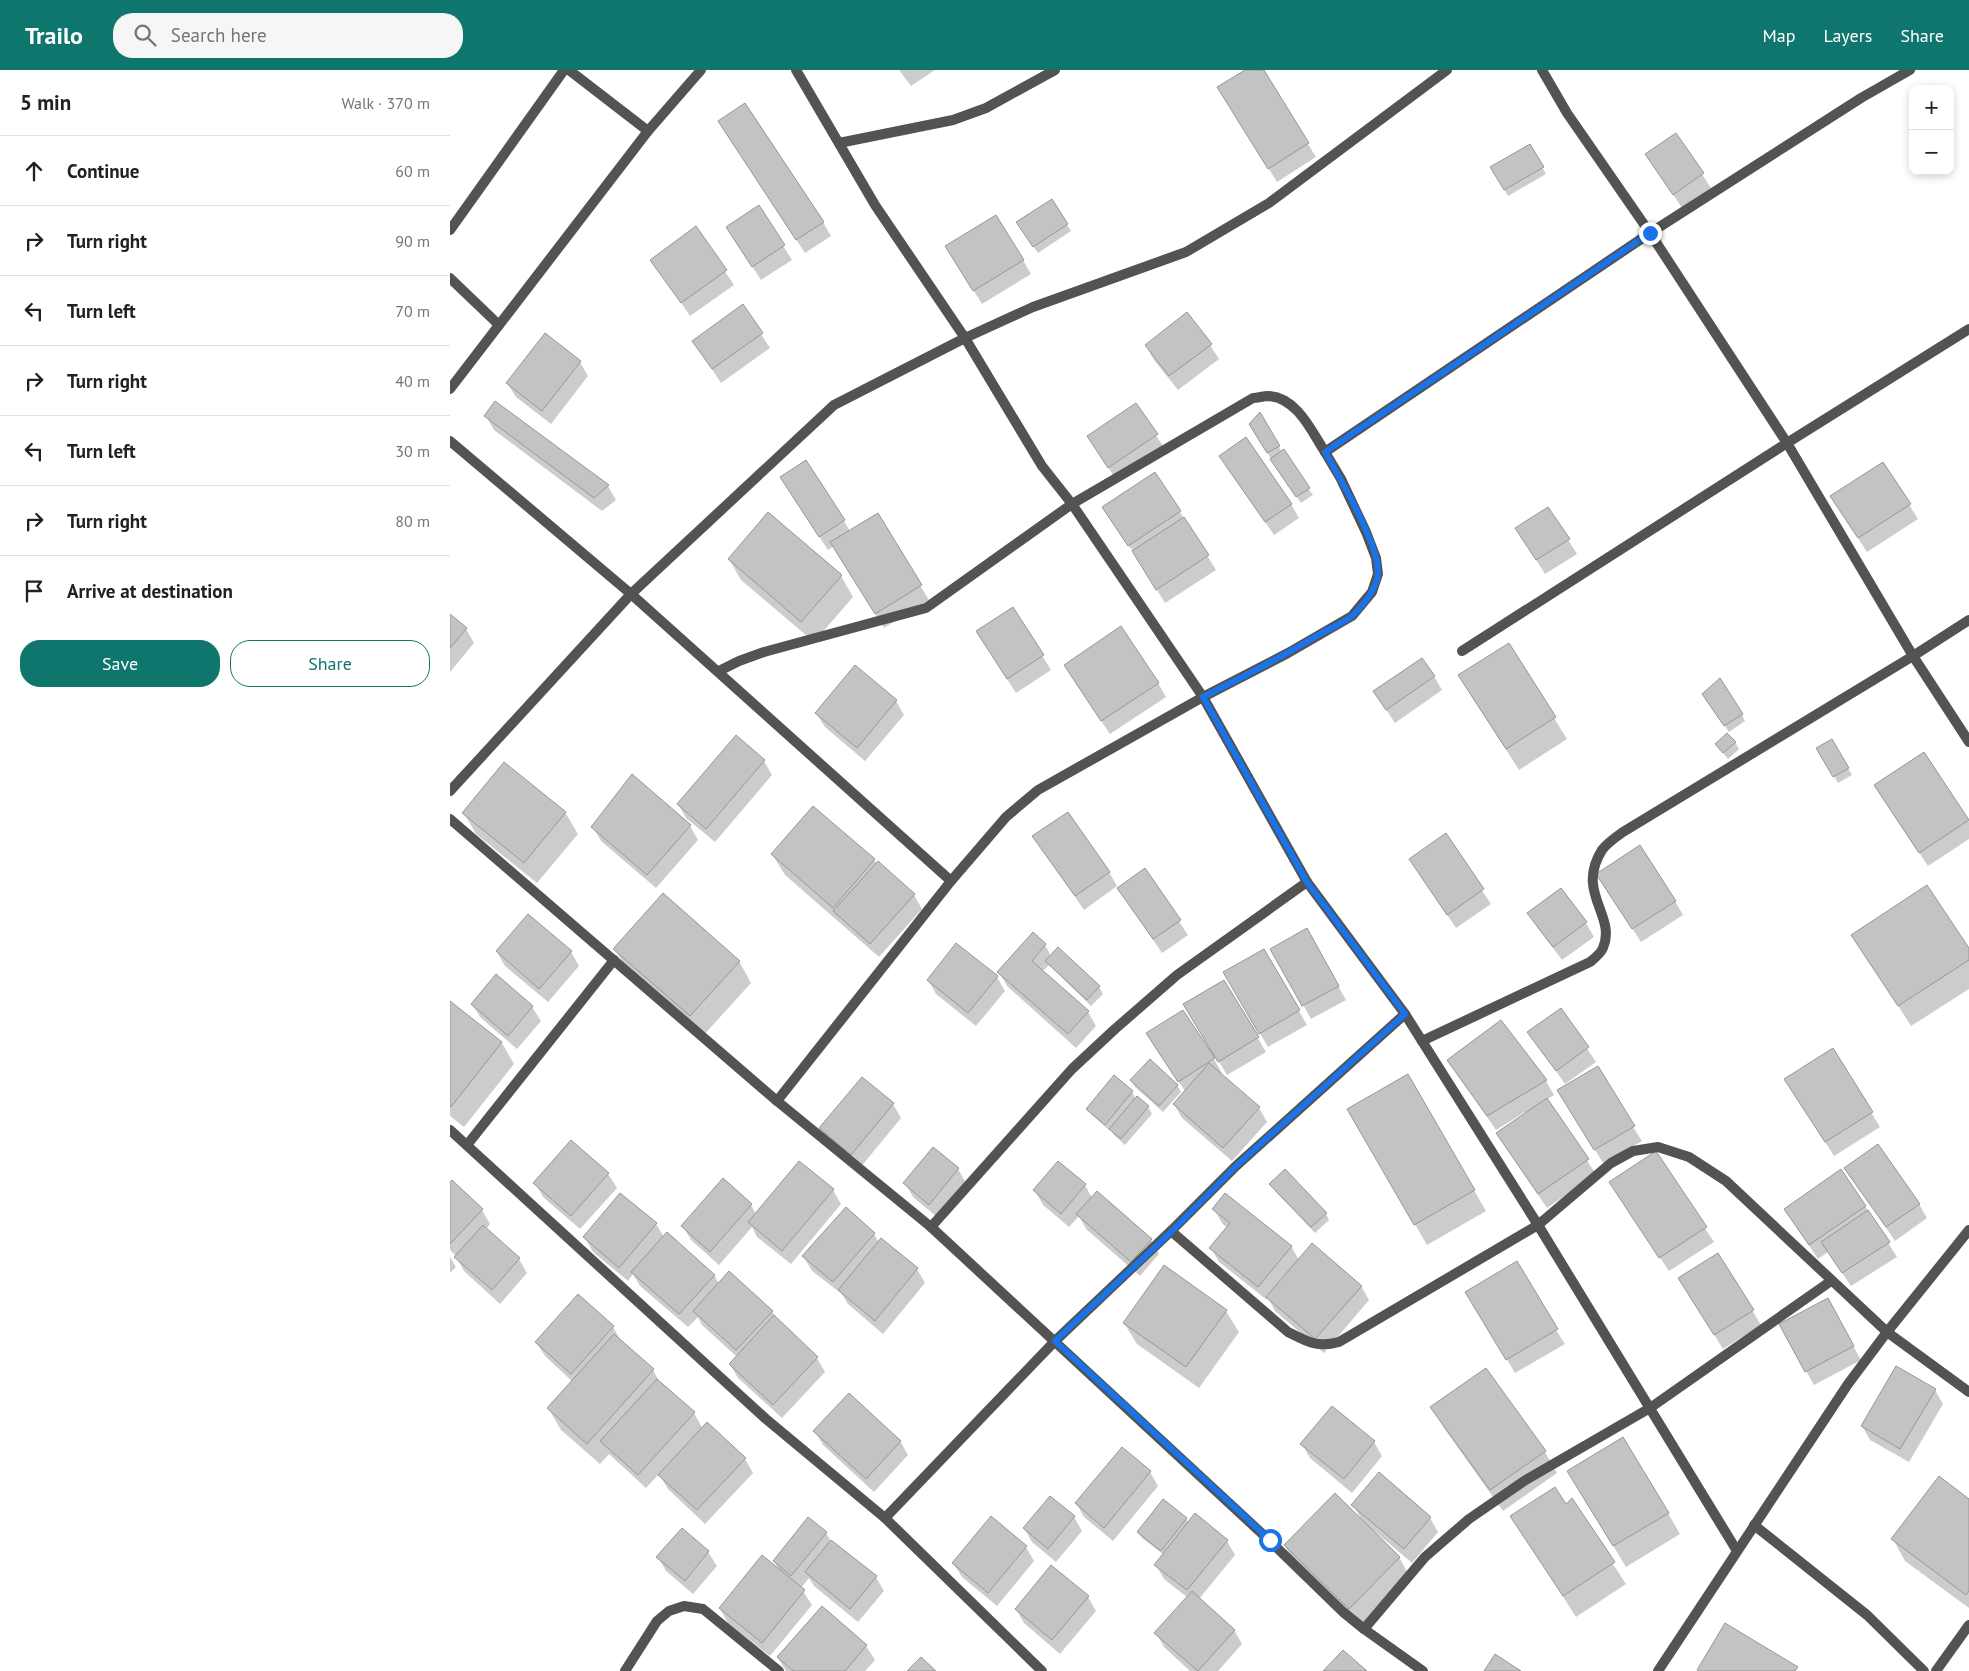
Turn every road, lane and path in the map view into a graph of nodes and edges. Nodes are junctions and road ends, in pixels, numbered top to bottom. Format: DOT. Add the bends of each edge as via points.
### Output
graph roads {
  1 [pos="564,70"];
  2 [pos="569,70"];
  3 [pos="701,70"];
  4 [pos="796,70"];
  5 [pos="1055,70"];
  6 [pos="1447,70"];
  7 [pos="1542,70"];
  8 [pos="1910,70"];
  9 [pos="648,132"];
  10 [pos="839,143"];
  11 [pos="450,230"];
  12 [pos="1650,233"];
  13 [pos="450,278"];
  14 [pos="500,325"];
  15 [pos="1969,329"];
  16 [pos="965,338"];
  17 [pos="450,389"];
  18 [pos="450,441"];
  19 [pos="1787,443"];
  20 [pos="1325,452"];
  21 [pos="1072,504"];
  22 [pos="631,594"];
  23 [pos="1969,620"];
  24 [pos="1964,628"];
  25 [pos="1462,651"];
  26 [pos="1913,656"];
  27 [pos="719,671"];
  28 [pos="1203,697"];
  29 [pos="1969,742"];
  30 [pos="450,791"];
  31 [pos="450,819"];
  32 [pos="951,881"];
  33 [pos="1307,882"];
  34 [pos="614,960"];
  35 [pos="1405,1014"];
  36 [pos="1422,1041"];
  37 [pos="777,1101"];
  38 [pos="450,1130"];
  39 [pos="468,1145"];
  40 [pos="1538,1225"];
  41 [pos="931,1227"];
  42 [pos="1969,1230"];
  43 [pos="1171,1232"];
  44 [pos="1831,1281"];
  45 [pos="1887,1332"];
  46 [pos="1055,1341"];
  47 [pos="1969,1392"];
  48 [pos="1650,1408"];
  49 [pos="884,1518"];
  50 [pos="1754,1525"];
  51 [pos="1736,1551"];
  52 [pos="1969,1625"];
  53 [pos="1364,1630"];
  54 [pos="624,1671"];
  55 [pos="779,1671"];
  56 [pos="1042,1671"];
  57 [pos="1423,1671"];
  58 [pos="1658,1671"];
  59 [pos="1924,1671"];
  60 [pos="1936,1671"];
  1 -- 11 [label="street"];
  2 -- 9 [label="street"];
  3 -- 9 [label="street"];
  4 -- 10 [label="street"];
  5 -- 10 [label="street" via="986,108 953,120"];
  6 -- 16 [label="street" via="1269,203 1186,252 1033,307"];
  7 -- 12 [label="street" via="1566,113"];
  8 -- 12 [label="street"];
  9 -- 14 [label="street"];
  10 -- 16 [label="street" via="876,205"];
  12 -- 19 [label="street"];
  12 -- 20 [label="street"];
  13 -- 14 [label="street"];
  14 -- 17 [label="street"];
  15 -- 19 [label="street"];
  16 -- 21 [label="street" via="1042,466"];
  16 -- 22 [label="street" via="834,405"];
  18 -- 22 [label="street"];
  19 -- 25 [label="street"];
  19 -- 26 [label="street"];
  20 -- 21 [label="street" via="1297,410 1280,398 1253,398"];
  20 -- 28 [label="street" via="1341,479 1376,558 1378,574 1372,592 1352,616"];
  21 -- 27 [label="street" via="926,608 764,652"];
  21 -- 28 [label="street"];
  22 -- 27 [label="street"];
  22 -- 30 [label="street"];
  23 -- 24 [label="street"];
  24 -- 26 [label="street"];
  26 -- 29 [label="street"];
  26 -- 36 [label="street" via="1622,832 1603,848 1592,882 1606,938 1602,950 1590,962"];
  27 -- 32 [label="street"];
  28 -- 32 [label="street" via="1038,790 1006,817"];
  28 -- 33 [label="street"];
  31 -- 34 [label="street"];
  32 -- 37 [label="street"];
  33 -- 35 [label="street"];
  33 -- 41 [label="street" via="1177,975 1115,1029 1072,1069"];
  34 -- 37 [label="street"];
  34 -- 39 [label="street"];
  35 -- 36 [label="street"];
  35 -- 43 [label="street" via="1236,1166"];
  36 -- 40 [label="street"];
  37 -- 41 [label="street"];
  38 -- 39 [label="street"];
  39 -- 49 [label="street" via="766,1420"];
  40 -- 43 [label="street" via="1339,1342 1324,1346 1288,1332"];
  40 -- 44 [label="street" via="1611,1163 1633,1151 1658,1148 1689,1157 1726,1181"];
  40 -- 48 [label="street"];
  41 -- 46 [label="street"];
  42 -- 45 [label="street"];
  43 -- 46 [label="street"];
  44 -- 45 [label="street"];
  44 -- 48 [label="street"];
  45 -- 47 [label="street"];
  45 -- 50 [label="street" via="1848,1384"];
  46 -- 49 [label="street"];
  46 -- 53 [label="street"];
  48 -- 51 [label="street"];
  48 -- 53 [label="street" via="1524,1481 1469,1519 1426,1557"];
  49 -- 56 [label="street"];
  50 -- 51 [label="street"];
  50 -- 59 [label="street" via="1867,1615"];
  51 -- 58 [label="street"];
  52 -- 60 [label="street"];
  53 -- 57 [label="street"];
  54 -- 55 [label="street" via="657,1621 669,1611 684,1606 703,1609"];
}
